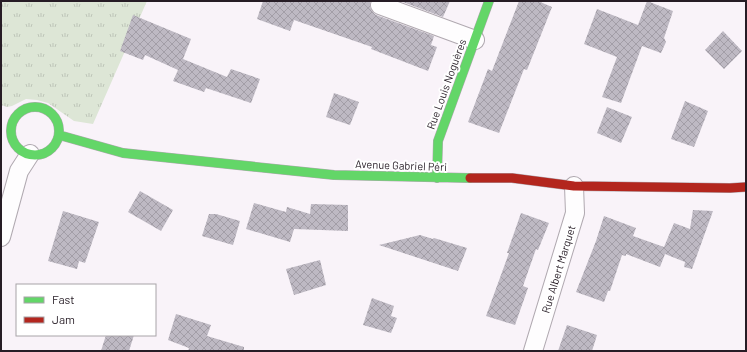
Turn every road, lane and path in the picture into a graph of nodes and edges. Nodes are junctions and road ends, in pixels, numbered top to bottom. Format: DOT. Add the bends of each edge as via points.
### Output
graph roads {
  1 [pos="489,1"];
  2 [pos="380,6"];
  3 [pos="475,40"];
  4 [pos="1,120"];
  5 [pos="12,126"];
  6 [pos="59,135"];
  7 [pos="30,154"];
  8 [pos="437,178"];
  9 [pos="574,186"];
  10 [pos="746,186"];
  11 [pos="1,237"];
  12 [pos="533,351"];
  1 -- 3 [label="street, Rue Louis Noguères"];
  2 -- 3 [label="street"];
  3 -- 8 [label="street, Rue Louis Noguères" via="438,141"];
  4 -- 5 [label="street"];
  5 -- 6 [label="street" via="22,111 30,108 45,109 54,117"];
  5 -- 7 [label="street" via="13,140 23,151"];
  6 -- 7 [label="street" via="56,143 45,153"];
  6 -- 8 [label="street, Avenue Gabriel Péri" via="123,152 194,161 334,175"];
  7 -- 11 [label="street" via="19,171"];
  8 -- 9 [label="street, Avenue Gabriel Péri" via="512,178"];
  9 -- 10 [label="street, Avenue Gabriel Péri"];
  9 -- 12 [label="street, Rue Albert Marquet" via="575,213"];
}
